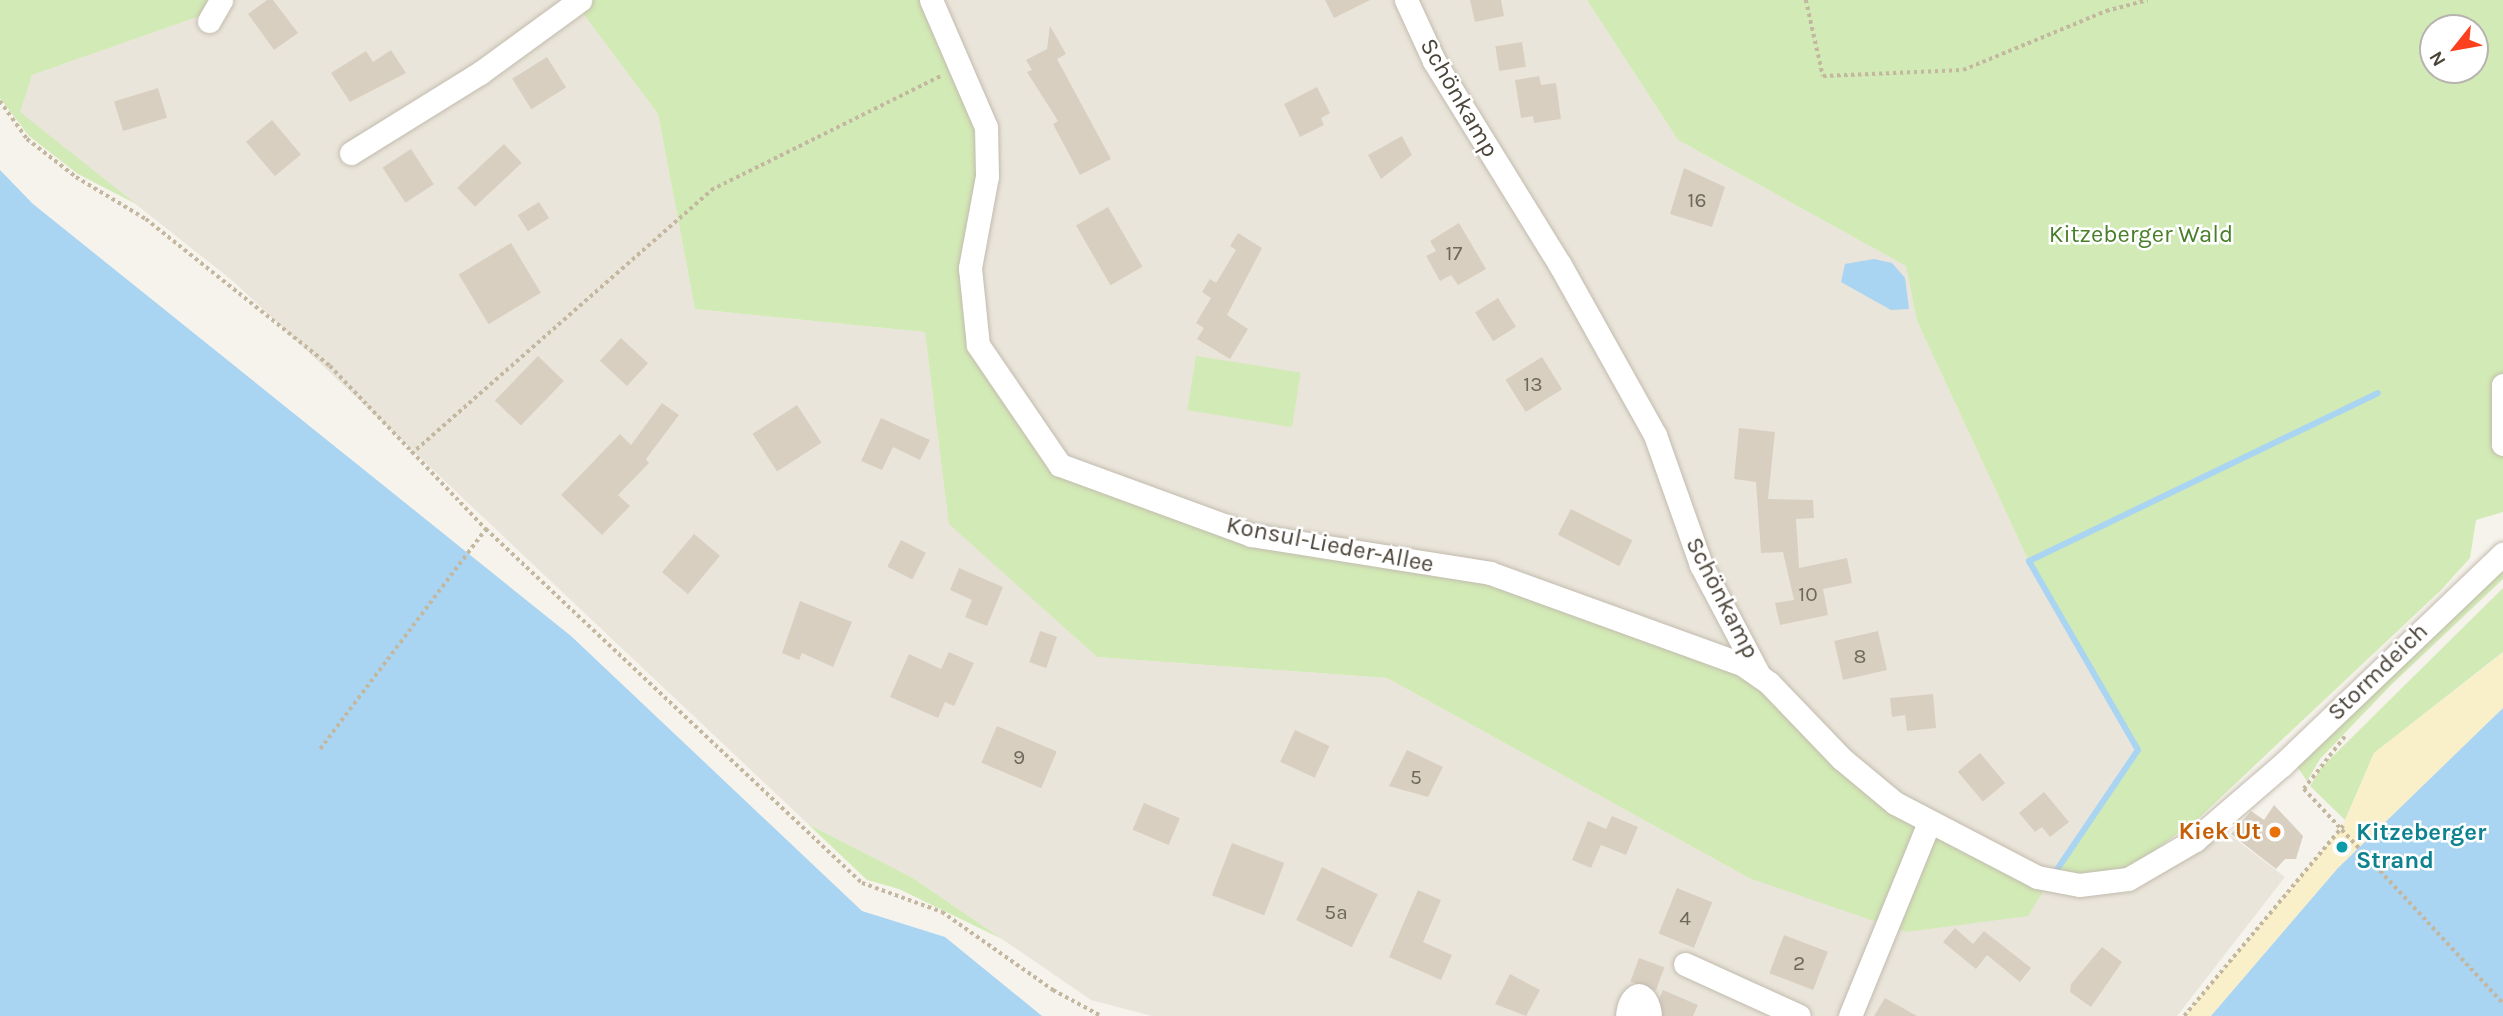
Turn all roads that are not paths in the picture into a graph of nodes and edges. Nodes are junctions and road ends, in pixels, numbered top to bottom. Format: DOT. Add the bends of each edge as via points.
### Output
graph roads {
  1 [pos="221,0"];
  2 [pos="580,0"];
  3 [pos="932,0"];
  4 [pos="1406,0"];
  5 [pos="209,21"];
  6 [pos="351,153"];
  7 [pos="2503,385"];
  8 [pos="2503,444"];
  9 [pos="2503,554"];
  10 [pos="1759,675"];
  11 [pos="2253,791"];
  12 [pos="1930,822"];
  13 [pos="1685,964"];
  14 [pos="1799,1016"];
  15 [pos="1850,1016"];
  1 -- 5 [label="street"];
  2 -- 6 [label="street" via="480,73"];
  3 -- 10 [label="street, Konsul-Lieder-Allee" via="986,127 988,176 970,268 978,345 1060,465 1251,535 1490,573"];
  4 -- 10 [label="street, Schönkamp" via="1434,61 1560,265 1655,435 1701,565"];
  7 -- 8 [label="street"];
  9 -- 11 [label="street, Stormdeich"];
  10 -- 12 [label="street, Schönkamp" via="1869,783"];
  11 -- 12 [label="street, Schönkamp" via="2170,857 2128,879 2079,885 2037,877"];
  12 -- 15 [label="street"];
  13 -- 14 [label="street"];
}
